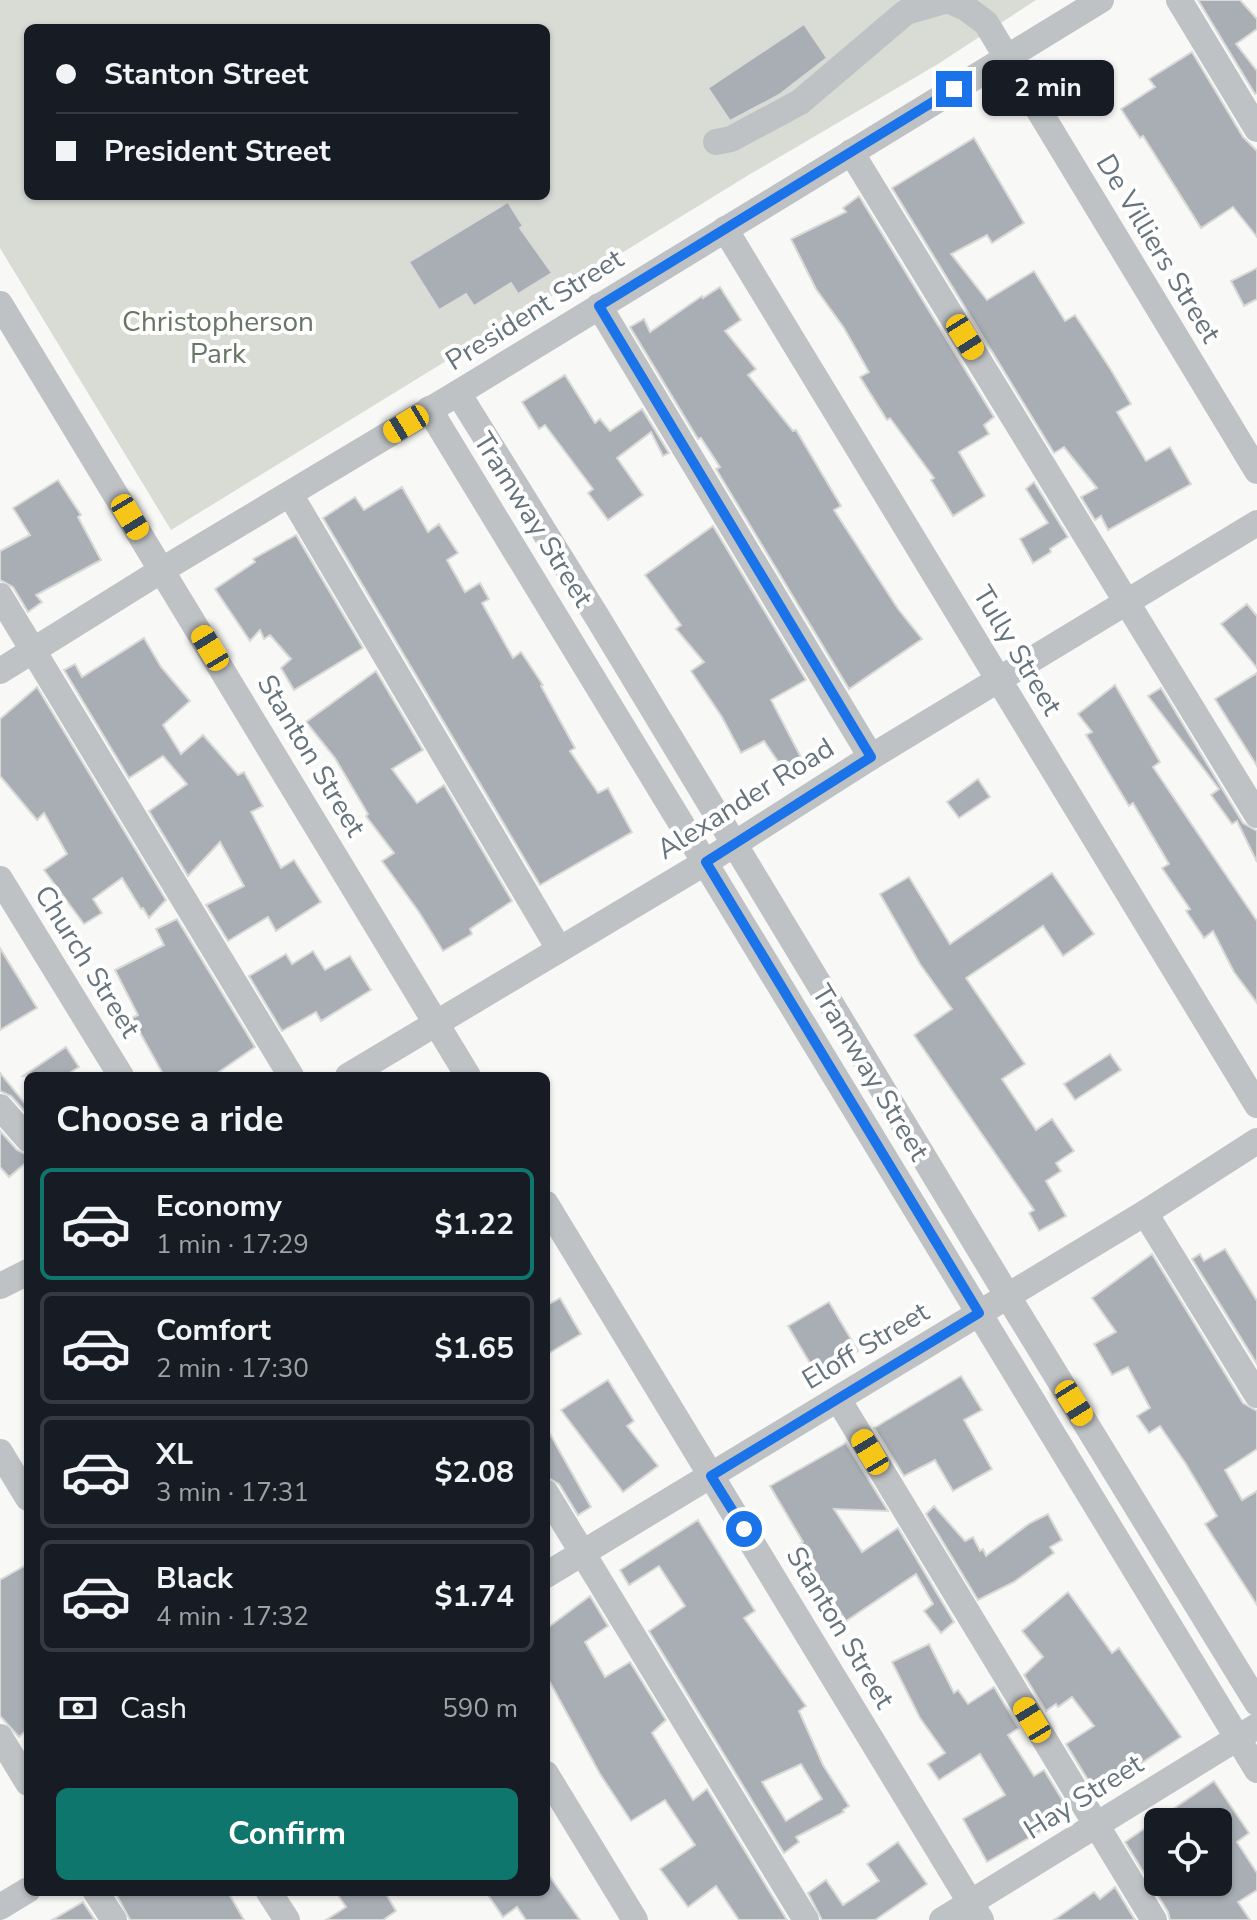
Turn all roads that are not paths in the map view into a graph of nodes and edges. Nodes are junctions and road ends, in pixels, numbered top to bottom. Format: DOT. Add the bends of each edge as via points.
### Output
graph roads {
  1 [pos="1101,0"];
  2 [pos="1179,0"];
  3 [pos="1005,58"];
  4 [pos="1257,129"];
  5 [pos="716,142"];
  6 [pos="851,152"];
  7 [pos="725,229"];
  8 [pos="0,304"];
  9 [pos="599,306"];
  10 [pos="458,393"];
  11 [pos="429,409"];
  12 [pos="1257,471"];
  13 [pos="290,494"];
  14 [pos="1257,523"];
  15 [pos="162,570"];
  16 [pos="0,596"];
  17 [pos="1128,602"];
  18 [pos="596,615"];
  19 [pos="566,632"];
  20 [pos="33,651"];
  21 [pos="0,671"];
  22 [pos="999,680"];
  23 [pos="871,757"];
  24 [pos="1257,815"];
  25 [pos="734,843"];
  26 [pos="706,862"];
  27 [pos="0,879"];
  28 [pos="559,949"];
  29 [pos="436,1023"];
  30 [pos="119,1072"];
  31 [pos="289,1072"];
  32 [pos="355,1072"];
  33 [pos="466,1072"];
  34 [pos="1257,1105"];
  35 [pos="0,1107"];
  36 [pos="24,1134"];
  37 [pos="1257,1141"];
  38 [pos="550,1211"];
  39 [pos="1145,1213"];
  40 [pos="24,1274"];
  41 [pos="0,1286"];
  42 [pos="1007,1295"];
  43 [pos="979,1313"];
  44 [pos="1257,1395"];
  45 [pos="838,1399"];
  46 [pos="0,1452"];
  47 [pos="711,1476"];
  48 [pos="24,1491"];
  49 [pos="550,1499"];
  50 [pos="1141,1512"];
  51 [pos="1112,1531"];
  52 [pos="583,1553"];
  53 [pos="550,1573"];
  54 [pos="1257,1703"];
  55 [pos="1247,1732"];
  56 [pos="0,1737"];
  57 [pos="1257,1770"];
  58 [pos="24,1776"];
  59 [pos="550,1781"];
  60 [pos="1096,1827"];
  61 [pos="24,1892"];
  62 [pos="99,1896"];
  63 [pos="272,1896"];
  64 [pos="0,1907"];
  65 [pos="976,1911"];
  66 [pos="114,1920"];
  67 [pos="287,1920"];
  68 [pos="635,1920"];
  69 [pos="806,1920"];
  70 [pos="942,1920"];
  71 [pos="1154,1920"];
  1 -- 3 [label="street, President Street"];
  2 -- 4 [label="street"];
  3 -- 5 [label="street, De Villiers Street" via="986,23 966,8 948,0 920,7 906,12 800,102"];
  3 -- 6 [label="street, President Street"];
  3 -- 12 [label="street, De Villiers Street"];
  6 -- 7 [label="street, President Street"];
  6 -- 17 [label="street"];
  7 -- 9 [label="street, President Street"];
  7 -- 22 [label="street, Tully Street"];
  8 -- 15 [label="street, Stanton Street"];
  9 -- 10 [label="street, President Street"];
  9 -- 23 [label="street"];
  10 -- 11 [label="street, President Street"];
  10 -- 18 [label="street, Tramway Street"];
  11 -- 13 [label="street, President Street"];
  11 -- 19 [label="street, Tramway Street"];
  13 -- 15 [label="street, President Street"];
  13 -- 28 [label="street"];
  14 -- 17 [label="street, Alexander Road"];
  15 -- 20 [label="street, President Street"];
  15 -- 29 [label="street, Stanton Street"];
  16 -- 20 [label="street"];
  17 -- 22 [label="street, Alexander Road"];
  17 -- 24 [label="street"];
  18 -- 19 [label="street"];
  18 -- 25 [label="street, Tramway Street"];
  19 -- 26 [label="street, Tramway Street"];
  20 -- 21 [label="street, President Street"];
  20 -- 31 [label="street"];
  22 -- 23 [label="street, Alexander Road"];
  22 -- 34 [label="street, Tully Street"];
  23 -- 25 [label="street, Alexander Road"];
  25 -- 26 [label="street, Alexander Road"];
  25 -- 42 [label="street, Tramway Street"];
  26 -- 28 [label="street, Alexander Road"];
  26 -- 43 [label="street, Tramway Street"];
  27 -- 30 [label="street, Church Street"];
  28 -- 29 [label="street, Alexander Road"];
  29 -- 32 [label="street, Alexander Road"];
  29 -- 33 [label="street, Stanton Street"];
  35 -- 36 [label="street"];
  37 -- 39 [label="street, Eloff Street"];
  38 -- 47 [label="street, Stanton Street"];
  39 -- 42 [label="street, Eloff Street"];
  39 -- 44 [label="street"];
  40 -- 41 [label="street"];
  42 -- 43 [label="street, Eloff Street"];
  42 -- 50 [label="street, Tramway Street"];
  43 -- 45 [label="street, Eloff Street"];
  43 -- 51 [label="street, Tramway Street"];
  45 -- 47 [label="street, Eloff Street"];
  45 -- 60 [label="street"];
  46 -- 48 [label="street"];
  47 -- 52 [label="street, Eloff Street"];
  47 -- 65 [label="street, Stanton Street"];
  49 -- 52 [label="street"];
  50 -- 51 [label="street"];
  50 -- 54 [label="street, Tramway Street"];
  51 -- 55 [label="street, Tramway Street"];
  52 -- 53 [label="street, Eloff Street"];
  52 -- 69 [label="street"];
  55 -- 57 [label="street, Tramway Street"];
  55 -- 60 [label="street, Hay Street"];
  56 -- 58 [label="street"];
  59 -- 68 [label="street"];
  60 -- 65 [label="street, Hay Street"];
  60 -- 71 [label="street"];
  61 -- 64 [label="street"];
  62 -- 66 [label="street"];
  63 -- 67 [label="street"];
  65 -- 70 [label="street, Hay Street"];
}
